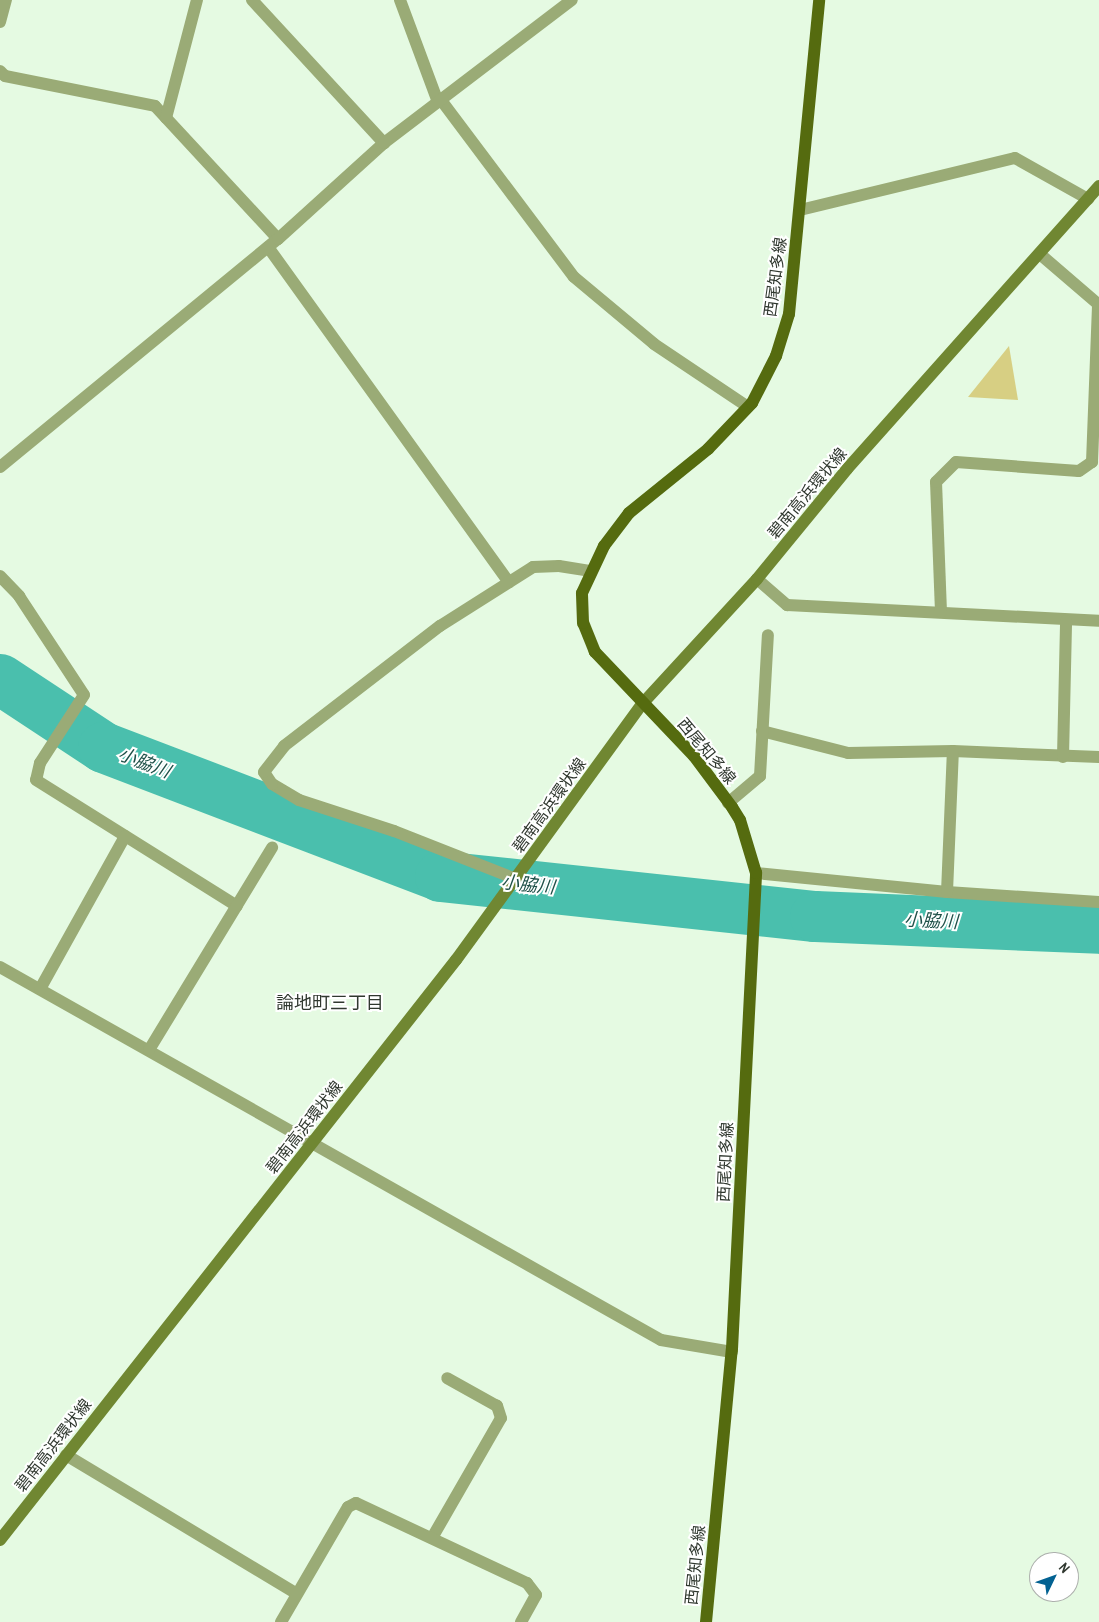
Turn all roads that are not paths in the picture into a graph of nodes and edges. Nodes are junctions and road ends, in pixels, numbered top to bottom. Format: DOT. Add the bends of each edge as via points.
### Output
graph roads {
  1 [pos="6,0"];
  2 [pos="197,0"];
  3 [pos="252,0"];
  4 [pos="400,0"];
  5 [pos="572,0"];
  6 [pos="819,0"];
  7 [pos="0,22"];
  8 [pos="0,70"];
  9 [pos="439,101"];
  10 [pos="166,118"];
  11 [pos="384,143"];
  12 [pos="1099,186"];
  13 [pos="1088,200"];
  14 [pos="800,210"];
  15 [pos="273,243"];
  16 [pos="1041,255"];
  17 [pos="748,408"];
  18 [pos="0,467"];
  19 [pos="590,571"];
  20 [pos="0,576"];
  21 [pos="757,579"];
  22 [pos="509,582"];
  23 [pos="942,612"];
  24 [pos="1066,621"];
  25 [pos="1099,621"];
  26 [pos="768,635"];
  27 [pos="643,703"];
  28 [pos="762,731"];
  29 [pos="953,751"];
  30 [pos="1063,757"];
  31 [pos="1099,757"];
  32 [pos="728,803"];
  33 [pos="125,836"];
  34 [pos="272,848"];
  35 [pos="756,873"];
  36 [pos="516,879"];
  37 [pos="947,892"];
  38 [pos="1099,902"];
  39 [pos="237,906"];
  40 [pos="0,967"];
  41 [pos="40,989"];
  42 [pos="149,1050"];
  43 [pos="311,1144"];
  44 [pos="732,1350"];
  45 [pos="447,1378"];
  46 [pos="66,1455"];
  47 [pos="432,1538"];
  48 [pos="0,1540"];
  49 [pos="296,1593"];
  50 [pos="281,1622"];
  51 [pos="521,1622"];
  52 [pos="706,1622"];
  1 -- 7 [label="street"];
  2 -- 10 [label="street"];
  3 -- 11 [label="street"];
  4 -- 9 [label="street"];
  5 -- 9 [label="street"];
  6 -- 14 [label="main road, 西尾知多線"];
  8 -- 10 [label="street" via="4,76 155,106"];
  9 -- 11 [label="street"];
  9 -- 17 [label="street" via="574,277 654,344"];
  10 -- 15 [label="street"];
  11 -- 15 [label="street"];
  12 -- 13 [label="main road, 碧南高浜環状線"];
  13 -- 14 [label="street" via="1015,158"];
  13 -- 16 [label="main road, 碧南高浜環状線"];
  14 -- 17 [label="main road, 西尾知多線" via="789,314 776,356"];
  15 -- 18 [label="street"];
  15 -- 22 [label="street"];
  16 -- 21 [label="main road, 碧南高浜環状線" via="846,469"];
  16 -- 23 [label="street" via="1098,304 1092,462 1079,471 956,462 936,482"];
  17 -- 19 [label="main road, 西尾知多線" via="708,448 629,513"];
  19 -- 22 [label="street" via="559,566 533,567"];
  19 -- 27 [label="main road, 西尾知多線" via="582,593 582,623 596,652"];
  20 -- 33 [label="street" via="19,596 84,695 40,763 36,780"];
  21 -- 23 [label="street" via="787,606"];
  21 -- 27 [label="main road, 碧南高浜環状線"];
  22 -- 36 [label="street" via="440,626 284,746 264,772 272,784 299,800 394,831"];
  23 -- 24 [label="street"];
  24 -- 25 [label="street"];
  24 -- 30 [label="street"];
  26 -- 28 [label="street"];
  27 -- 32 [label="main road, 西尾知多線" via="694,756"];
  27 -- 36 [label="main road, 碧南高浜環状線"];
  28 -- 29 [label="street" via="848,753"];
  28 -- 32 [label="street" via="760,776"];
  29 -- 30 [label="street"];
  29 -- 37 [label="street"];
  30 -- 31 [label="street"];
  32 -- 35 [label="main road, 西尾知多線" via="740,820"];
  33 -- 39 [label="street"];
  33 -- 41 [label="street"];
  34 -- 39 [label="street"];
  35 -- 37 [label="street"];
  35 -- 44 [label="main road, 西尾知多線"];
  36 -- 43 [label="main road, 碧南高浜環状線"];
  37 -- 38 [label="street"];
  39 -- 42 [label="street"];
  40 -- 41 [label="street"];
  41 -- 42 [label="street"];
  42 -- 43 [label="street"];
  43 -- 44 [label="street" via="660,1340"];
  43 -- 46 [label="main road, 碧南高浜環状線"];
  44 -- 52 [label="main road, 西尾知多線"];
  45 -- 47 [label="street" via="498,1406 501,1418"];
  46 -- 48 [label="main road, 碧南高浜環状線"];
  46 -- 49 [label="street"];
  47 -- 49 [label="street" via="356,1503 348,1508"];
  47 -- 51 [label="street" via="526,1583 536,1595"];
  49 -- 50 [label="street"];
}
